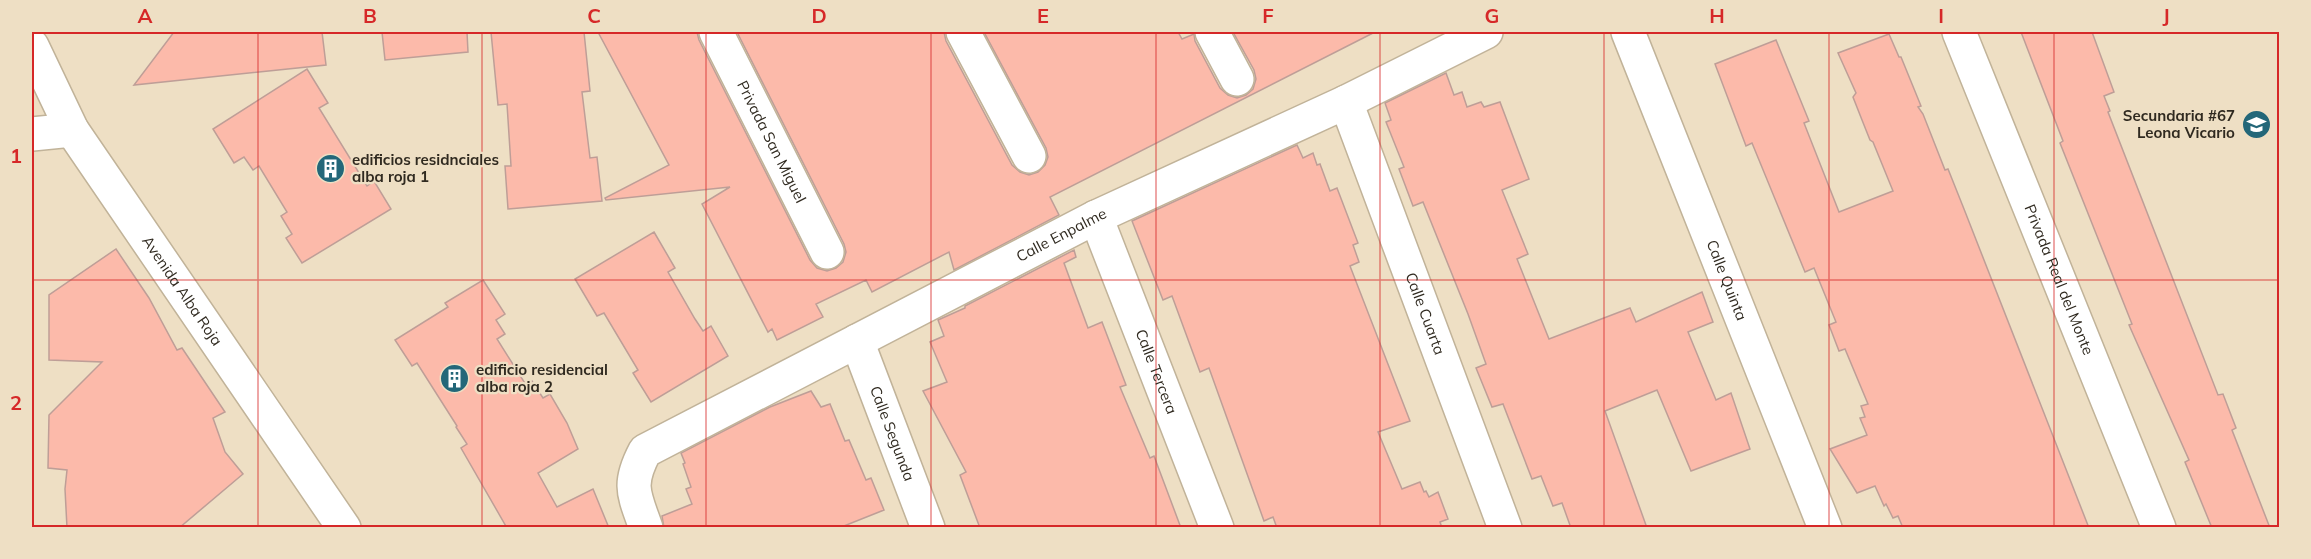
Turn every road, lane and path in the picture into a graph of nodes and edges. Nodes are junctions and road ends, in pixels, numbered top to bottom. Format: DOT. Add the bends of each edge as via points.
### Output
graph roads {
  1 [pos="50,32"];
  2 [pos="716,32"];
  3 [pos="963,32"];
  4 [pos="1212,32"];
  5 [pos="1486,32"];
  6 [pos="1628,32"];
  7 [pos="1959,32"];
  8 [pos="32,47"];
  9 [pos="1237,79"];
  10 [pos="1346,102"];
  11 [pos="72,130"];
  12 [pos="32,134"];
  13 [pos="1029,156"];
  14 [pos="1096,217"];
  15 [pos="827,252"];
  16 [pos="857,341"];
  17 [pos="344,528"];
  18 [pos="646,528"];
  19 [pos="928,528"];
  20 [pos="1217,528"];
  21 [pos="1505,528"];
  22 [pos="1825,528"];
  23 [pos="2159,528"];
  1 -- 8 [label="street"];
  2 -- 15 [label="street, Privada San Miguel"];
  3 -- 13 [label="street"];
  4 -- 9 [label="street"];
  5 -- 10 [label="street, Calle Enpalme"];
  6 -- 22 [label="street, Calle Quinta"];
  7 -- 23 [label="street, Privada Real del Monte"];
  8 -- 11 [label="street, Avenida Alba Roja"];
  10 -- 14 [label="street, Calle Enpalme"];
  10 -- 21 [label="street, Calle Cuarta"];
  11 -- 12 [label="street"];
  11 -- 17 [label="street, Avenida Alba Roja"];
  14 -- 16 [label="street, Calle Enpalme"];
  14 -- 20 [label="street, Calle Tercera"];
  16 -- 18 [label="street, Calle Enpalme" via="645,451 635,470 633,491"];
  16 -- 19 [label="street, Calle Segunda"];
}
